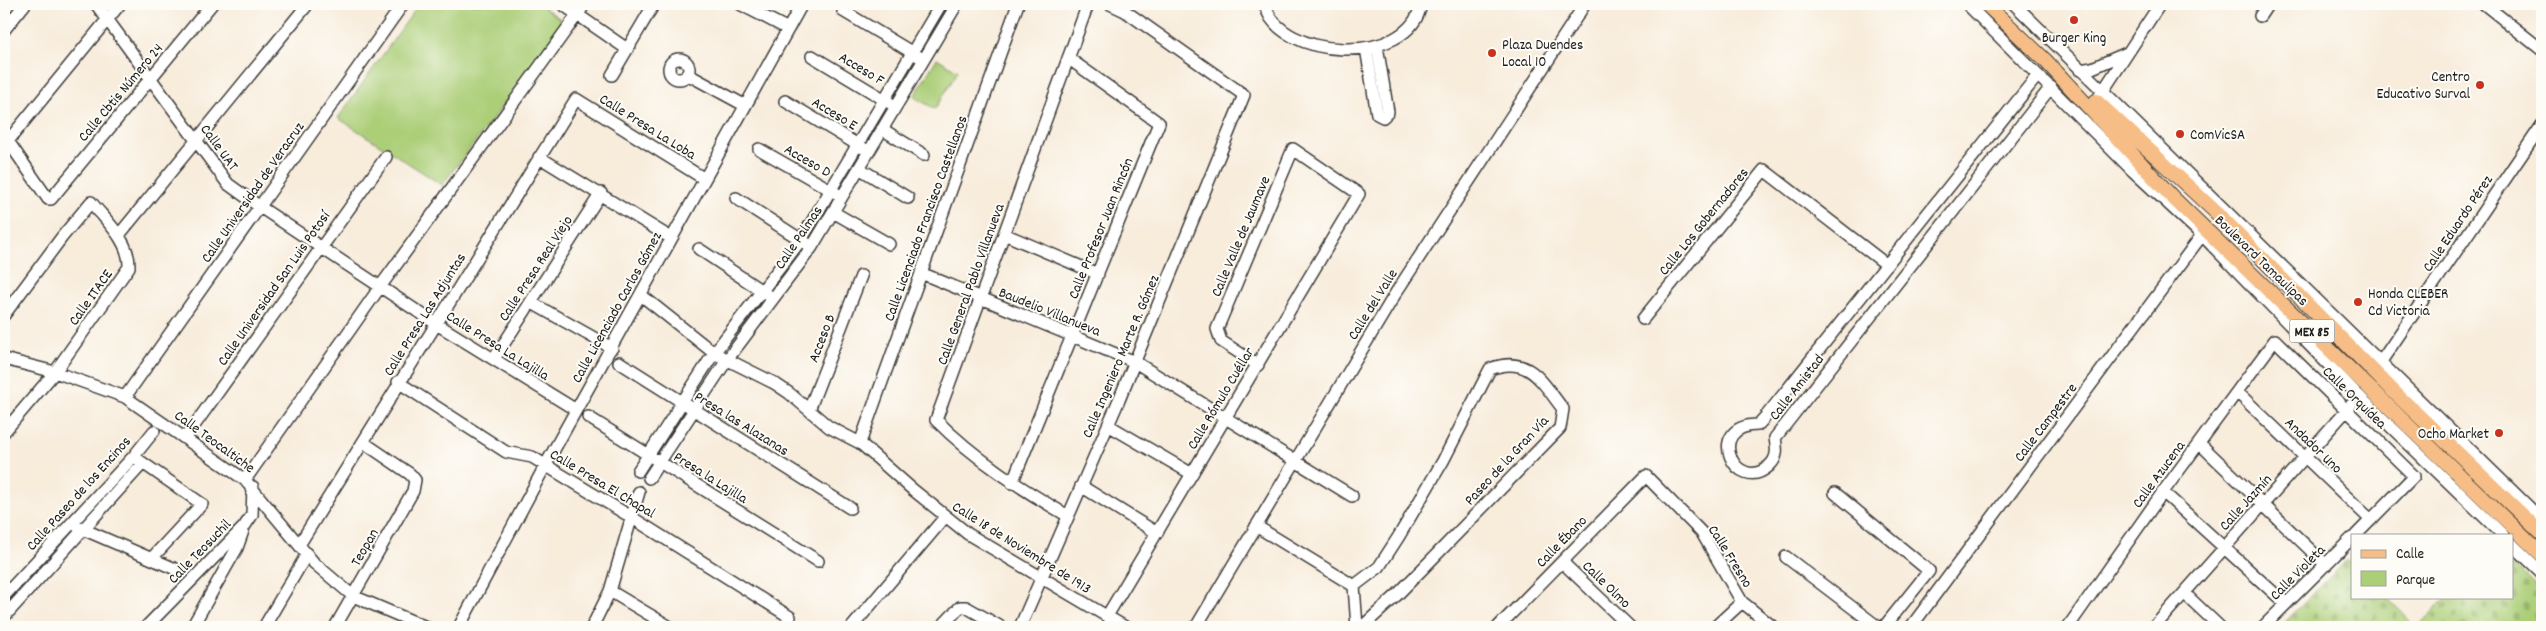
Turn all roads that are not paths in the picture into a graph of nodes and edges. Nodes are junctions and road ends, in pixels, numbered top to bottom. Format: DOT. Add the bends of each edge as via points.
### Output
graph roads {
  1 [pos="25,4"];
  2 [pos="96,4"];
  3 [pos="120,4"];
  4 [pos="212,4"];
  5 [pos="308,4"];
  6 [pos="404,4"];
  7 [pos="562,4"];
  8 [pos="585,4"];
  9 [pos="654,4"];
  10 [pos="740,4"];
  11 [pos="802,4"];
  12 [pos="939,4"];
  13 [pos="1018,4"];
  14 [pos="1088,4"];
  15 [pos="1110,4"];
  16 [pos="1266,4"];
  17 [pos="1421,4"];
  18 [pos="1584,4"];
  19 [pos="1967,4"];
  20 [pos="1986,4"];
  21 [pos="1998,4"];
  22 [pos="2014,4"];
  23 [pos="2160,4"];
  24 [pos="2268,4"];
  25 [pos="2484,4"];
  26 [pos="954,8"];
  27 [pos="843,11"];
  28 [pos="578,15"];
  29 [pos="2260,16"];
  30 [pos="108,19"];
  31 [pos="788,29"];
  32 [pos="4,30"];
  33 [pos="2045,42"];
  34 [pos="1372,47"];
  35 [pos="627,49"];
  36 [pos="2542,50"];
  37 [pos="912,52"];
  38 [pos="2128,52"];
  39 [pos="812,56"];
  40 [pos="1068,58"];
  41 [pos="924,60"];
  42 [pos="2080,70"];
  43 [pos="612,74"];
  44 [pos="688,74"];
  45 [pos="2038,75"];
  46 [pos="152,78"];
  47 [pos="1377,79"];
  48 [pos="2051,87"];
  49 [pos="2021,97"];
  50 [pos="576,99"];
  51 [pos="885,99"];
  52 [pos="785,101"];
  53 [pos="2097,101"];
  54 [pos="744,105"];
  55 [pos="896,106"];
  56 [pos="2034,108"];
  57 [pos="2542,125"];
  58 [pos="882,129"];
  59 [pos="196,140"];
  60 [pos="858,145"];
  61 [pos="759,149"];
  62 [pos="1294,149"];
  63 [pos="869,151"];
  64 [pos="924,155"];
  65 [pos="386,157"];
  66 [pos="539,157"];
  67 [pos="2137,167"];
  68 [pos="859,168"];
  69 [pos="704,178"];
  70 [pos="2177,179"];
  71 [pos="832,191"];
  72 [pos="601,193"];
  73 [pos="842,197"];
  74 [pos="736,198"];
  75 [pos="908,198"];
  76 [pos="1935,205"];
  77 [pos="260,207"];
  78 [pos="833,212"];
  79 [pos="1949,216"];
  80 [pos="1004,234"];
  81 [pos="118,235"];
  82 [pos="2202,235"];
  83 [pos="671,238"];
  84 [pos="801,240"];
  85 [pos="889,244"];
  86 [pos="321,247"];
  87 [pos="812,247"];
  88 [pos="699,249"];
  89 [pos="1887,265"];
  90 [pos="921,273"];
  91 [pos="1098,274"];
  92 [pos="861,276"];
  93 [pos="2294,284"];
  94 [pos="380,287"];
  95 [pos="762,291"];
  96 [pos="641,295"];
  97 [pos="2269,297"];
  98 [pos="774,298"];
  99 [pos="980,299"];
  100 [pos="532,303"];
  101 [pos="1848,314"];
  102 [pos="4,316"];
  103 [pos="1643,319"];
  104 [pos="435,323"];
  105 [pos="1863,326"];
  106 [pos="1072,337"];
  107 [pos="2275,340"];
  108 [pos="612,348"];
  109 [pos="714,353"];
  110 [pos="4,359"];
  111 [pos="494,359"];
  112 [pos="727,360"];
  113 [pos="619,362"];
  114 [pos="1135,362"];
  115 [pos="2380,363"];
  116 [pos="1258,365"];
  117 [pos="55,372"];
  118 [pos="398,382"];
  119 [pos="2237,392"];
  120 [pos="2359,396"];
  121 [pos="125,397"];
  122 [pos="682,402"];
  123 [pos="2347,409"];
  124 [pos="576,410"];
  125 [pos="694,410"];
  126 [pos="808,410"];
  127 [pos="2423,412"];
  128 [pos="588,417"];
  129 [pos="1225,419"];
  130 [pos="2408,424"];
  131 [pos="1108,425"];
  132 [pos="1758,425"];
  133 [pos="154,431"];
  134 [pos="4,432"];
  135 [pos="186,437"];
  136 [pos="1775,438"];
  137 [pos="363,442"];
  138 [pos="860,443"];
  139 [pos="2199,443"];
  140 [pos="648,455"];
  141 [pos="2305,457"];
  142 [pos="138,460"];
  143 [pos="1294,460"];
  144 [pos="660,462"];
  145 [pos="544,466"];
  146 [pos="638,471"];
  147 [pos="1192,474"];
  148 [pos="1646,476"];
  149 [pos="649,478"];
  150 [pos="249,483"];
  151 [pos="1012,483"];
  152 [pos="1081,486"];
  153 [pos="639,492"];
  154 [pos="2163,492"];
  155 [pos="1835,494"];
  156 [pos="1352,496"];
  157 [pos="2263,504"];
  158 [pos="850,508"];
  159 [pos="2540,515"];
  160 [pos="1068,516"];
  161 [pos="632,517"];
  162 [pos="945,517"];
  163 [pos="2370,520"];
  164 [pos="71,524"];
  165 [pos="1256,526"];
  166 [pos="244,527"];
  167 [pos="84,528"];
  168 [pos="1157,533"];
  169 [pos="2357,534"];
  170 [pos="2501,534"];
  171 [pos="2542,534"];
  172 [pos="2351,539"];
  173 [pos="2514,546"];
  174 [pos="2224,548"];
  175 [pos="303,550"];
  176 [pos="2542,555"];
  177 [pos="1786,557"];
  178 [pos="152,558"];
  179 [pos="818,561"];
  180 [pos="1562,562"];
  181 [pos="2326,565"];
  182 [pos="180,571"];
  183 [pos="2542,573"];
  184 [pos="1041,578"];
  185 [pos="1920,582"];
  186 [pos="1354,586"];
  187 [pos="610,591"];
  188 [pos="1936,593"];
  189 [pos="2184,593"];
  190 [pos="4,596"];
  191 [pos="353,596"];
  192 [pos="1742,602"];
  193 [pos="2286,604"];
  194 [pos="1107,616"];
  195 [pos="4,617"];
  196 [pos="790,617"];
  197 [pos="408,623"];
  198 [pos="146,627"];
  199 [pos="192,627"];
  200 [pos="264,627"];
  201 [pos="335,627"];
  202 [pos="426,627"];
  203 [pos="459,627"];
  204 [pos="592,627"];
  205 [pos="670,627"];
  206 [pos="852,627"];
  207 [pos="941,627"];
  208 [pos="1001,627"];
  209 [pos="1020,627"];
  210 [pos="1125,627"];
  211 [pos="1196,627"];
  212 [pos="1357,627"];
  213 [pos="1362,627"];
  214 [pos="1498,627"];
  215 [pos="1630,627"];
  216 [pos="1715,627"];
  217 [pos="1773,627"];
  218 [pos="1878,627"];
  219 [pos="1884,627"];
  220 [pos="1911,627"];
  221 [pos="2068,627"];
  222 [pos="2154,627"];
  223 [pos="2220,627"];
  224 [pos="2264,627"];
  1 -- 32 [label="street"];
  2 -- 30 [label="street, Calle UAT"];
  3 -- 30 [label="street"];
  4 -- 46 [label="street, Calle Cbtis Número 24"];
  5 -- 59 [label="street"];
  6 -- 77 [label="street, Calle Universidad de Veracruz"];
  7 -- 28 [label="street"];
  8 -- 28 [label="street"];
  9 -- 35 [label="street"];
  10 -- 31 [label="street"];
  11 -- 31 [label="street, Calle Licenciado Carlos Gómez"];
  12 -- 26 [label="street"];
  12 -- 37 [label="street, Calle Palmas"];
  13 -- 90 [label="street, Calle Licenciado Francisco Castellanos"];
  14 -- 40 [label="street, Calle General Pablo Villanueva"];
  15 -- 114 [label="street, Calle Ingeniero Marte R. Gómez" via="1244,95"];
  16 -- 34 [label="street" via="1273,22 1291,37 1323,46"];
  17 -- 34 [label="street" via="1414,23 1403,35"];
  18 -- 143 [label="street, Calle del Valle" via="1397,291"];
  19 -- 45 [label="street"];
  20 -- 53 [label="main road, Boulevard Tamaulipas / MEX 85" via="2045,60"];
  21 -- 33 [label="main road, Boulevard Tamaulipas / MEX 85"];
  22 -- 33 [label="street"];
  23 -- 38 [label="street"];
  24 -- 29 [label="street"];
  25 -- 36 [label="street"];
  26 -- 41 [label="street, Calle Palmas"];
  27 -- 37 [label="street"];
  28 -- 35 [label="street"];
  28 -- 94 [label="street"];
  30 -- 46 [label="street, Calle UAT"];
  30 -- 46 [label="street, Calle Cbtis Número 24" via="10,138 10,144 45,198 51,199"];
  31 -- 54 [label="street, Calle Licenciado Carlos Gómez"];
  33 -- 42 [label="street"];
  33 -- 53 [label="main road, Boulevard Tamaulipas / MEX 85"];
  34 -- 47 [label="street"];
  35 -- 43 [label="street"];
  37 -- 41 [label="street"];
  37 -- 51 [label="street, Calle Palmas"];
  38 -- 42 [label="street"];
  38 -- 53 [label="street"];
  39 -- 51 [label="street, Acceso F"];
  40 -- 80 [label="street, Calle General Pablo Villanueva"];
  40 -- 91 [label="street, Calle Profesor Juan Rincón" via="1159,123"];
  41 -- 55 [label="street, Calle Palmas"];
  42 -- 53 [label="street"];
  44 -- 54 [label="street"];
  45 -- 48 [label="street"];
  45 -- 49 [label="street, Calle Amistad"];
  46 -- 59 [label="street, Calle UAT"];
  48 -- 56 [label="street, Calle Amistad"];
  48 -- 67 [label="street"];
  49 -- 56 [label="street"];
  49 -- 76 [label="street, Calle Amistad"];
  50 -- 66 [label="street, Calle Presa Las Adjuntas"];
  50 -- 69 [label="street, Calle Presa La Loba"];
  51 -- 55 [label="street, Acceso F"];
  51 -- 60 [label="street, Calle Palmas"];
  52 -- 60 [label="street, Acceso E"];
  53 -- 67 [label="main road, Boulevard Tamaulipas / MEX 85"];
  53 -- 70 [label="main road, Boulevard Tamaulipas / MEX 85"];
  53 -- 93 [label="street"];
  54 -- 69 [label="street, Calle Licenciado Carlos Gómez"];
  55 -- 58 [label="street, Calle Palmas"];
  56 -- 79 [label="street, Calle Amistad"];
  57 -- 115 [label="street, Calle Eduardo Pérez"];
  58 -- 63 [label="street, Calle Palmas"];
  58 -- 64 [label="street"];
  59 -- 77 [label="street, Calle UAT" via="228,184"];
  59 -- 81 [label="street"];
  60 -- 63 [label="street, Acceso E"];
  60 -- 71 [label="street, Calle Palmas"];
  61 -- 71 [label="street, Acceso D"];
  62 -- 116 [label="street, Calle Valle de Jaumave" via="1217,329 1221,341"];
  62 -- 116 [label="street, Calle Rómulo Cuéllar" via="1359,194"];
  63 -- 68 [label="street, Calle Palmas"];
  65 -- 86 [label="street, Calle Universidad San Luis Potosí"];
  66 -- 72 [label="street"];
  66 -- 104 [label="street, Calle Presa Las Adjuntas"];
  67 -- 70 [label="main road" via="2156,164"];
  67 -- 82 [label="street"];
  67 -- 97 [label="main road, Boulevard Tamaulipas / MEX 85" via="2172,197"];
  68 -- 73 [label="street, Calle Palmas"];
  68 -- 75 [label="street"];
  69 -- 83 [label="street, Calle Licenciado Carlos Gómez"];
  70 -- 93 [label="main road, Boulevard Tamaulipas / MEX 85"];
  71 -- 73 [label="street, Acceso D"];
  71 -- 84 [label="street, Calle Palmas"];
  72 -- 83 [label="street"];
  72 -- 100 [label="street, Calle Presa Real Viejo"];
  73 -- 78 [label="street, Calle Palmas"];
  74 -- 84 [label="street"];
  76 -- 79 [label="street"];
  76 -- 89 [label="street, Calle Amistad"];
  77 -- 86 [label="street, Calle UAT"];
  77 -- 121 [label="street, Calle Universidad de Veracruz"];
  78 -- 85 [label="street"];
  78 -- 87 [label="street, Calle Palmas"];
  79 -- 105 [label="street, Calle Amistad"];
  80 -- 91 [label="street"];
  80 -- 99 [label="street, Calle General Pablo Villanueva"];
  81 -- 102 [label="street, Calle ITACE" via="91,202"];
  81 -- 117 [label="street, Calle ITACE" via="130,258 129,267"];
  82 -- 97 [label="street"];
  82 -- 188 [label="street, Calle Campestre"];
  83 -- 96 [label="street, Calle Licenciado Carlos Gómez"];
  84 -- 87 [label="street"];
  84 -- 95 [label="street, Calle Palmas"];
  86 -- 94 [label="street, Calle UAT"];
  86 -- 135 [label="street, Calle Universidad San Luis Potosí"];
  87 -- 98 [label="street, Calle Palmas"];
  88 -- 95 [label="street"];
  89 -- 101 [label="street, Calle Amistad"];
  89 -- 103 [label="street, Calle Los Gobernadores" via="1764,170"];
  90 -- 99 [label="street, Baudelio Villanueva"];
  90 -- 138 [label="street, Calle Licenciado Francisco Castellanos"];
  91 -- 106 [label="street, Calle Profesor Juan Rincón"];
  92 -- 126 [label="street, Acceso B"];
  93 -- 115 [label="street"];
  93 -- 127 [label="main road, Boulevard Tamaulipas / MEX 85"];
  94 -- 104 [label="street, Calle Presa La Lajilla"];
  94 -- 150 [label="street"];
  95 -- 98 [label="street"];
  95 -- 109 [label="street, Calle Palmas"];
  96 -- 108 [label="street, Calle Licenciado Carlos Gómez"];
  96 -- 109 [label="street, Calle 18 de Noviembre de 1913"];
  97 -- 120 [label="street"];
  97 -- 130 [label="main road, Boulevard Tamaulipas / MEX 85"];
  98 -- 112 [label="street, Calle Palmas"];
  99 -- 106 [label="street, Baudelio Villanueva"];
  99 -- 151 [label="street, Calle General Pablo Villanueva" via="936,420 960,445"];
  100 -- 108 [label="street"];
  100 -- 111 [label="street, Calle Presa Real Viejo"];
  101 -- 105 [label="street"];
  101 -- 132 [label="street, Calle Amistad"];
  104 -- 111 [label="street, Calle Presa La Lajilla"];
  104 -- 118 [label="street, Calle Presa Las Adjuntas"];
  105 -- 136 [label="street, Calle Amistad"];
  106 -- 114 [label="street, Baudelio Villanueva"];
  106 -- 151 [label="street, Calle Profesor Juan Rincón"];
  107 -- 119 [label="street, Calle Azucena"];
  107 -- 123 [label="street, Calle Orquídea"];
  108 -- 124 [label="street, Calle Licenciado Carlos Gómez"];
  109 -- 112 [label="street, Calle 18 de Noviembre de 1913"];
  109 -- 122 [label="street, Calle Palmas"];
  110 -- 117 [label="street, Calle Teocaltiche"];
  111 -- 124 [label="street, Calle Presa La Lajilla"];
  112 -- 125 [label="street, Calle Palmas"];
  112 -- 126 [label="street, Calle 18 de Noviembre de 1913" via="774,383"];
  113 -- 122 [label="street, Presa las Alazanas"];
  114 -- 129 [label="street, Baudelio Villanueva"];
  114 -- 131 [label="street, Calle Ingeniero Marte R. Gómez"];
  115 -- 127 [label="street"];
  116 -- 129 [label="street, Calle Rómulo Cuéllar"];
  117 -- 121 [label="street, Calle Teocaltiche"];
  117 -- 134 [label="street, Calle ITACE"];
  118 -- 137 [label="street, Calle Presa Las Adjuntas"];
  118 -- 145 [label="street, Calle Presa El Chapal" via="506,452 532,458"];
  119 -- 139 [label="street, Calle Azucena"];
  119 -- 141 [label="street, Andador Uno"];
  120 -- 123 [label="street, Calle Jazmín"];
  120 -- 170 [label="street"];
  121 -- 135 [label="street, Calle Teocaltiche"];
  122 -- 125 [label="street, Presa las Alazanas"];
  122 -- 140 [label="street, Calle Palmas"];
  123 -- 141 [label="street, Calle Jazmín"];
  123 -- 163 [label="street, Calle Orquídea" via="2414,476"];
  124 -- 145 [label="street, Calle Licenciado Carlos Gómez"];
  125 -- 144 [label="street, Calle Palmas"];
  125 -- 158 [label="street, Presa las Alazanas"];
  126 -- 138 [label="street, Calle 18 de Noviembre de 1913" via="829,427"];
  127 -- 130 [label="main road"];
  127 -- 159 [label="street"];
  127 -- 171 [label="main road, Boulevard Tamaulipas / MEX 85"];
  128 -- 140 [label="street, Presa la Lajilla"];
  129 -- 143 [label="street, Baudelio Villanueva"];
  129 -- 147 [label="street, Calle Rómulo Cuéllar"];
  130 -- 176 [label="main road, Boulevard Tamaulipas / MEX 85"];
  131 -- 147 [label="street"];
  131 -- 152 [label="street, Calle Ingeniero Marte R. Gómez"];
  132 -- 136 [label="street" via="1769,430"];
  132 -- 136 [label="street, Calle Amistad" via="1746,425 1730,440 1729,457 1735,467 1746,473 1764,471 1774,462"];
  133 -- 142 [label="street, Calle Paseo de los Encinos"];
  135 -- 150 [label="street, Calle Teocaltiche"];
  137 -- 175 [label="street, Calle Presa Las Adjuntas"];
  137 -- 191 [label="street, Teopan" via="415,480 413,491"];
  138 -- 162 [label="street, Calle 18 de Noviembre de 1913"];
  139 -- 154 [label="street, Calle Azucena"];
  139 -- 157 [label="street"];
  140 -- 144 [label="street, Presa la Lajilla"];
  140 -- 146 [label="street, Calle Palmas"];
  141 -- 157 [label="street, Calle Jazmín"];
  141 -- 163 [label="street, Andador Uno"];
  142 -- 164 [label="street, Calle Paseo de los Encinos"];
  142 -- 167 [label="street, Calle Paseo de los Encinos"];
  142 -- 178 [label="street" via="202,504"];
  143 -- 156 [label="street, Baudelio Villanueva"];
  143 -- 165 [label="street, Calle del Valle"];
  144 -- 149 [label="street, Calle Palmas"];
  144 -- 179 [label="street, Presa la Lajilla"];
  145 -- 161 [label="street, Calle Presa El Chapal"];
  145 -- 203 [label="street, Calle Licenciado Carlos Gómez"];
  147 -- 168 [label="street, Calle Rómulo Cuéllar"];
  148 -- 180 [label="street, Calle Ébano"];
  148 -- 192 [label="street, Calle Fresno" via="1702,533"];
  150 -- 166 [label="street, Calle Teosuchil" via="252,515"];
  150 -- 175 [label="street, Calle Teocaltiche"];
  151 -- 160 [label="street, Calle General Pablo Villanueva"];
  152 -- 160 [label="street, Calle Ingeniero Marte R. Gómez"];
  152 -- 168 [label="street"];
  153 -- 161 [label="street"];
  154 -- 174 [label="street"];
  154 -- 221 [label="street, Calle Azucena"];
  155 -- 185 [label="street" via="1929,570"];
  157 -- 174 [label="street, Calle Jazmín"];
  157 -- 181 [label="street"];
  160 -- 184 [label="street, Calle Ingeniero Marte R. Gómez"];
  161 -- 187 [label="street"];
  161 -- 196 [label="street, Calle Presa El Chapal"];
  162 -- 184 [label="street, Calle 18 de Noviembre de 1913"];
  162 -- 206 [label="street"];
  163 -- 169 [label="street"];
  164 -- 167 [label="street"];
  164 -- 190 [label="street, Calle Paseo de los Encinos"];
  165 -- 186 [label="street"];
  165 -- 211 [label="street, Calle del Valle"];
  166 -- 198 [label="street, Calle Teosuchil"];
  166 -- 199 [label="street" via="237,548"];
  167 -- 178 [label="street"];
  167 -- 195 [label="street, Calle Paseo de los Encinos"];
  168 -- 194 [label="street, Calle Rómulo Cuéllar"];
  172 -- 181 [label="street, Calle Violeta"];
  173 -- 183 [label="street"];
  174 -- 189 [label="street, Calle Jazmín"];
  174 -- 193 [label="street"];
  175 -- 191 [label="street, Calle Teocaltiche"];
  175 -- 200 [label="street, Calle Presa Las Adjuntas"];
  177 -- 218 [label="street"];
  178 -- 182 [label="street"];
  180 -- 214 [label="street, Calle Ébano"];
  180 -- 215 [label="street, Calle Olmo"];
  181 -- 193 [label="street, Calle Violeta"];
  184 -- 194 [label="street, Calle 18 de Noviembre de 1913"];
  184 -- 209 [label="street, Calle Ingeniero Marte R. Gómez"];
  185 -- 188 [label="street"];
  185 -- 219 [label="street"];
  186 -- 212 [label="street"];
  186 -- 213 [label="street, Paseo de la Gran Vía" via="1379,567 1399,536 1490,369 1513,363 1525,366 1563,409 1560,428"];
  187 -- 204 [label="street"];
  187 -- 205 [label="street"];
  188 -- 220 [label="street, Calle Campestre"];
  189 -- 222 [label="street, Calle Jazmín"];
  189 -- 223 [label="street"];
  191 -- 197 [label="street, Calle Teocaltiche"];
  191 -- 201 [label="street, Teopan"];
  192 -- 216 [label="street"];
  192 -- 217 [label="street, Calle Fresno"];
  193 -- 224 [label="street, Calle Violeta"];
  194 -- 210 [label="street, Calle 18 de Noviembre de 1913"];
  197 -- 202 [label="street, Calle Teocaltiche"];
  207 -- 208 [label="street" via="960,607 966,607"];
}
